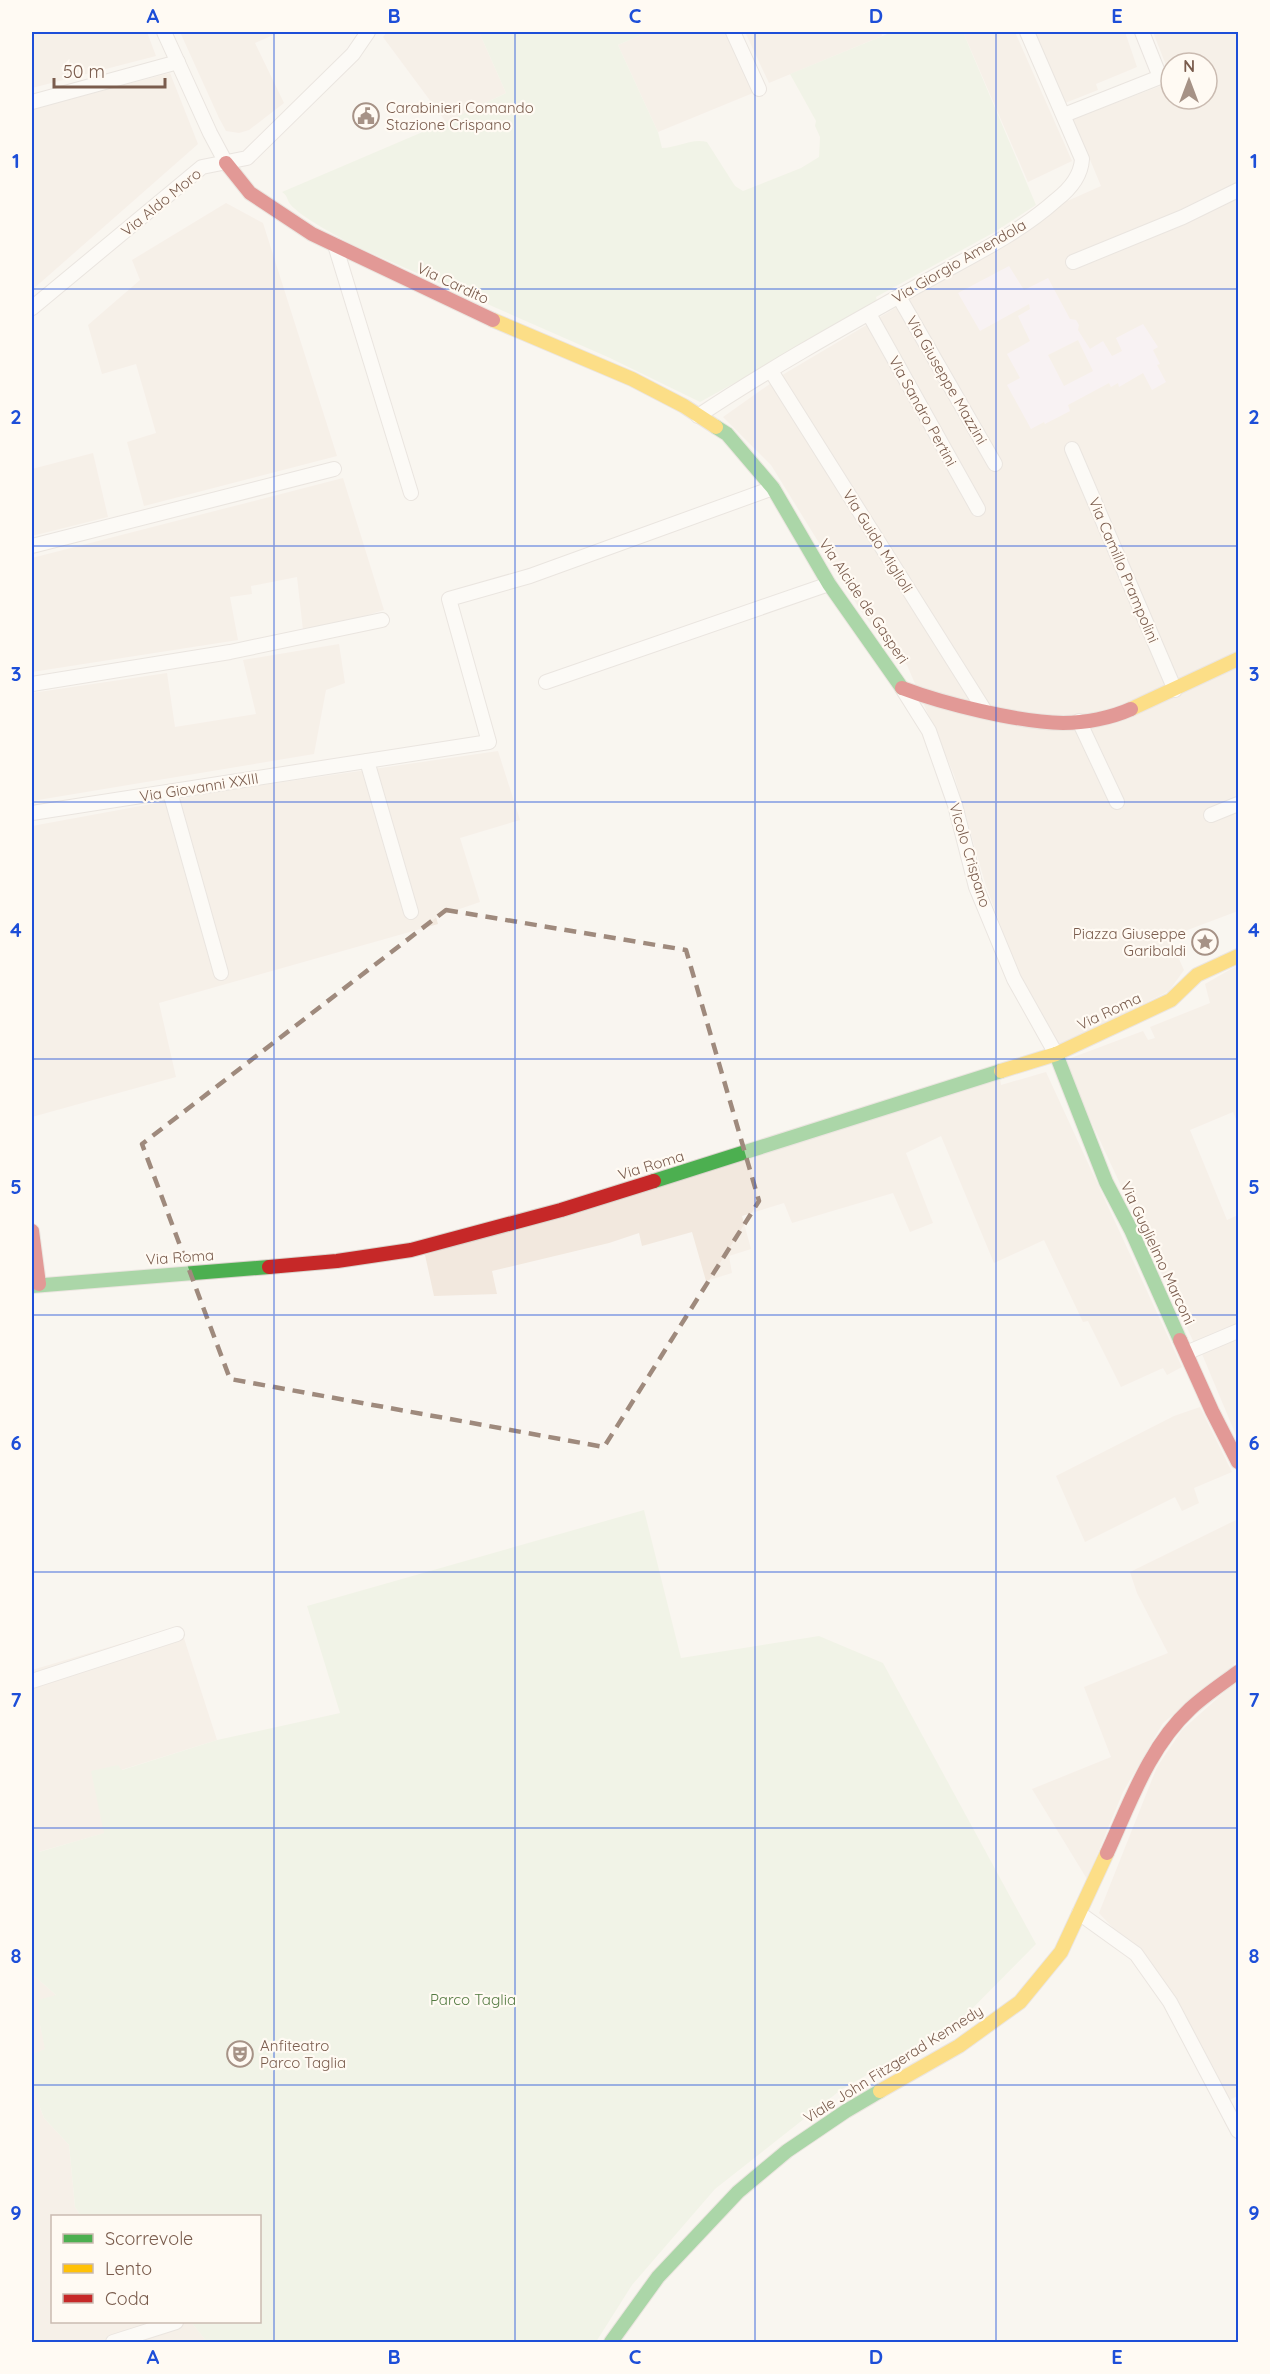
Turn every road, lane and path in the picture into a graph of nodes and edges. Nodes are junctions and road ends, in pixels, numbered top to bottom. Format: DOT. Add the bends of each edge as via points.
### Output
graph roads {
  1 [pos="164,32"];
  2 [pos="368,32"];
  3 [pos="733,32"];
  4 [pos="1028,32"];
  5 [pos="1142,32"];
  6 [pos="178,62"];
  7 [pos="759,89"];
  8 [pos="32,102"];
  9 [pos="1064,115"];
  10 [pos="226,163"];
  11 [pos="1238,191"];
  12 [pos="335,245"];
  13 [pos="1073,262"];
  14 [pos="899,297"];
  15 [pos="32,308"];
  16 [pos="868,314"];
  17 [pos="771,371"];
  18 [pos="684,406"];
  19 [pos="698,416"];
  20 [pos="1072,449"];
  21 [pos="995,464"];
  22 [pos="334,469"];
  23 [pos="773,488"];
  24 [pos="411,493"];
  25 [pos="978,509"];
  26 [pos="32,546"];
  27 [pos="830,584"];
  28 [pos="382,620"];
  29 [pos="1239,659"];
  30 [pos="546,682"];
  31 [pos="32,684"];
  32 [pos="902,688"];
  33 [pos="1175,690"];
  34 [pos="985,711"];
  35 [pos="1079,721"];
  36 [pos="367,761"];
  37 [pos="170,792"];
  38 [pos="1117,802"];
  39 [pos="1239,804"];
  40 [pos="32,813"];
  41 [pos="1211,815"];
  42 [pos="411,912"];
  43 [pos="1239,956"];
  44 [pos="221,973"];
  45 [pos="1056,1054"];
  46 [pos="32,1231"];
  47 [pos="35,1285"];
  48 [pos="1239,1331"];
  49 [pos="1186,1353"];
  50 [pos="1239,1462"];
  51 [pos="177,1634"];
  52 [pos="1239,1672"];
  53 [pos="32,1681"];
  54 [pos="1079,1913"];
  55 [pos="1239,2131"];
  56 [pos="173,2323"];
  57 [pos="113,2343"];
  58 [pos="610,2343"];
  1 -- 6 [label="street"];
  2 -- 10 [label="street, Via Aldo Moro" via="353,54 247,158"];
  3 -- 7 [label="street"];
  4 -- 9 [label="street, Via Giorgio Amendola"];
  5 -- 9 [label="street" via="1160,77"];
  6 -- 8 [label="street"];
  6 -- 10 [label="street"];
  9 -- 14 [label="street, Via Giorgio Amendola" via="1082,159 1075,181 1058,199 1012,233"];
  10 -- 12 [label="street, Via Cardito" via="250,193"];
  10 -- 15 [label="street, Via Aldo Moro" via="202,167"];
  11 -- 13 [label="street"];
  12 -- 18 [label="street, Via Cardito"];
  12 -- 24 [label="street"];
  14 -- 16 [label="street, Via Giorgio Amendola"];
  14 -- 21 [label="street, Via Giuseppe Mazzini"];
  16 -- 17 [label="street, Via Giorgio Amendola"];
  16 -- 25 [label="street, Via Sandro Pertini"];
  17 -- 19 [label="street, Via Giorgio Amendola"];
  17 -- 34 [label="street, Via Guido Miglioli"];
  18 -- 19 [label="street, Via Alcide de Gasperi"];
  19 -- 23 [label="street, Via Alcide de Gasperi" via="727,434"];
  20 -- 33 [label="street, Via Camillo Prampolini"];
  22 -- 26 [label="street"];
  23 -- 27 [label="street, Via Alcide de Gasperi"];
  23 -- 36 [label="street, Via Giovanni XXIII" via="530,576 449,599 489,742"];
  27 -- 30 [label="street"];
  27 -- 32 [label="street, Via Alcide de Gasperi"];
  28 -- 31 [label="street" via="230,652"];
  29 -- 33 [label="street, Via Alcide de Gasperi"];
  32 -- 34 [label="street, Via Alcide de Gasperi"];
  32 -- 45 [label="street, Vicolo Crispano" via="929,731 955,805 976,887 1014,979"];
  33 -- 35 [label="street, Via Alcide de Gasperi" via="1115,716"];
  34 -- 35 [label="street, Via Alcide de Gasperi" via="1053,722"];
  35 -- 38 [label="street"];
  36 -- 37 [label="street, Via Giovanni XXIII"];
  36 -- 42 [label="street"];
  37 -- 40 [label="street, Via Giovanni XXIII"];
  37 -- 44 [label="street"];
  39 -- 41 [label="street"];
  43 -- 45 [label="street, Via Roma" via="1197,975 1172,1000"];
  45 -- 47 [label="street, Via Roma" via="561,1210 411,1250 337,1261"];
  45 -- 49 [label="street, Via Guglielmo Marconi" via="1106,1182"];
  46 -- 47 [label="street"];
  48 -- 49 [label="street"];
  49 -- 50 [label="street, Via Guglielmo Marconi"];
  51 -- 53 [label="street"];
  52 -- 54 [label="street, Viale John Fitzgerad Kennedy" via="1190,1709 1166,1736 1147,1767"];
  54 -- 55 [label="street" via="1136,1954 1170,2002"];
  54 -- 58 [label="street, Viale John Fitzgerad Kennedy" via="1061,1952 1020,2002 959,2046 846,2110 787,2151 738,2192 658,2277"];
  56 -- 57 [label="street"];
}
